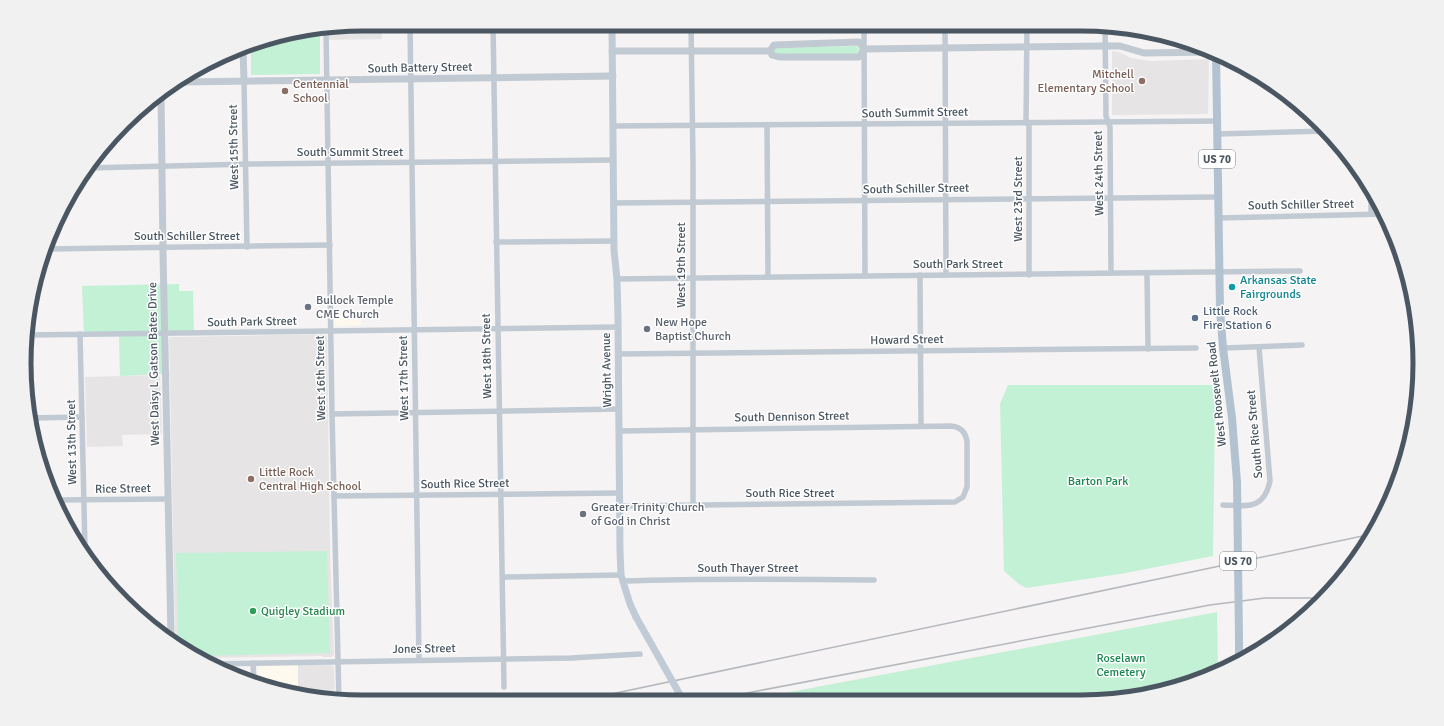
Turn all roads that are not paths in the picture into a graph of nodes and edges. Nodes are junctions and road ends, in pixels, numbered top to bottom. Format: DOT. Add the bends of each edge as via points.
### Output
graph roads {
  1 [pos="410,31"];
  2 [pos="493,31"];
  3 [pos="612,31"];
  4 [pos="691,31"];
  5 [pos="864,31"];
  6 [pos="945,31"];
  7 [pos="1027,31"];
  8 [pos="1105,32"];
  9 [pos="326,33"];
  10 [pos="1026,46"];
  11 [pos="1105,46"];
  12 [pos="945,48"];
  13 [pos="864,49"];
  14 [pos="612,51"];
  15 [pos="691,51"];
  16 [pos="770,51"];
  17 [pos="1198,52"];
  18 [pos="244,53"];
  19 [pos="1216,60"];
  20 [pos="613,76"];
  21 [pos="493,78"];
  22 [pos="411,80"];
  23 [pos="244,81"];
  24 [pos="327,81"];
  25 [pos="187,82"];
  26 [pos="161,100"];
  27 [pos="1217,121"];
  28 [pos="1108,122"];
  29 [pos="1027,123"];
  30 [pos="945,124"];
  31 [pos="767,125"];
  32 [pos="865,125"];
  33 [pos="613,126"];
  34 [pos="692,126"];
  35 [pos="1319,131"];
  36 [pos="1217,134"];
  37 [pos="613,160"];
  38 [pos="495,162"];
  39 [pos="329,163"];
  40 [pos="411,163"];
  41 [pos="245,164"];
  42 [pos="162,166"];
  43 [pos="95,168"];
  44 [pos="1218,198"];
  45 [pos="1029,199"];
  46 [pos="1110,199"];
  47 [pos="946,200"];
  48 [pos="865,201"];
  49 [pos="1371,201"];
  50 [pos="692,202"];
  51 [pos="767,202"];
  52 [pos="614,203"];
  53 [pos="1371,214"];
  54 [pos="1378,214"];
  55 [pos="1218,218"];
  56 [pos="614,241"];
  57 [pos="496,242"];
  58 [pos="330,245"];
  59 [pos="247,247"];
  60 [pos="163,248"];
  61 [pos="51,249"];
  62 [pos="1300,271"];
  63 [pos="1219,272"];
  64 [pos="1111,273"];
  65 [pos="1147,273"];
  66 [pos="1029,274"];
  67 [pos="946,275"];
  68 [pos="865,276"];
  69 [pos="920,276"];
  70 [pos="768,277"];
  71 [pos="692,278"];
  72 [pos="617,279"];
  73 [pos="618,327"];
  74 [pos="498,329"];
  75 [pos="414,330"];
  76 [pos="331,332"];
  77 [pos="80,334"];
  78 [pos="164,334"];
  79 [pos="33,335"];
  80 [pos="1302,345"];
  81 [pos="1259,347"];
  82 [pos="1196,348"];
  83 [pos="1223,348"];
  84 [pos="1148,349"];
  85 [pos="921,351"];
  86 [pos="618,354"];
  87 [pos="692,354"];
  88 [pos="619,409"];
  89 [pos="499,411"];
  90 [pos="415,413"];
  91 [pos="332,414"];
  92 [pos="82,417"];
  93 [pos="36,418"];
  94 [pos="921,426"];
  95 [pos="694,430"];
  96 [pos="619,431"];
  97 [pos="620,493"];
  98 [pos="500,494"];
  99 [pos="416,495"];
  100 [pos="334,496"];
  101 [pos="168,499"];
  102 [pos="60,500"];
  103 [pos="84,500"];
  104 [pos="960,500"];
  105 [pos="694,505"];
  106 [pos="1223,505"];
  107 [pos="619,506"];
  108 [pos="85,544"];
  109 [pos="503,577"];
  110 [pos="622,578"];
  111 [pos="874,580"];
  112 [pos="171,633"];
  113 [pos="640,654"];
  114 [pos="1239,655"];
  115 [pos="504,658"];
  116 [pos="419,660"];
  117 [pos="338,662"];
  118 [pos="253,663"];
  119 [pos="222,664"];
  120 [pos="254,676"];
  121 [pos="504,687"];
  122 [pos="338,694"];
  123 [pos="679,695"];
  1 -- 22 [label="street, West 17th Street"];
  2 -- 21 [label="street, West 18th Street"];
  3 -- 14 [label="main road, Wright Avenue"];
  4 -- 15 [label="street, West 19th Street"];
  5 -- 13 [label="street"];
  6 -- 12 [label="street"];
  7 -- 10 [label="street, West 23rd Street"];
  8 -- 11 [label="street, West 24th Street"];
  9 -- 24 [label="street, West 16th Street"];
  10 -- 11 [label="street"];
  10 -- 12 [label="street"];
  10 -- 29 [label="street, West 23rd Street"];
  11 -- 17 [label="street" via="1120,46 1144,54"];
  11 -- 28 [label="street, West 24th Street"];
  12 -- 13 [label="street"];
  12 -- 30 [label="street"];
  13 -- 16 [label="street" via="859,42 774,45"];
  13 -- 16 [label="street" via="859,57 779,57 772,55"];
  13 -- 32 [label="street"];
  14 -- 15 [label="street"];
  14 -- 20 [label="main road, Wright Avenue"];
  15 -- 16 [label="street"];
  15 -- 34 [label="street, West 19th Street"];
  18 -- 23 [label="street, West 15th Street"];
  19 -- 27 [label="main road, West Roosevelt Road / US 70"];
  20 -- 21 [label="street, South Battery Street"];
  20 -- 33 [label="main road, Wright Avenue"];
  21 -- 22 [label="street, South Battery Street"];
  21 -- 38 [label="street, West 18th Street"];
  22 -- 24 [label="street, South Battery Street"];
  22 -- 40 [label="street, West 17th Street"];
  23 -- 24 [label="street, South Battery Street"];
  23 -- 25 [label="street, South Battery Street"];
  23 -- 41 [label="street, West 15th Street"];
  24 -- 39 [label="street, West 16th Street"];
  26 -- 42 [label="street, West Daisy L Gatson Bates Drive"];
  27 -- 28 [label="street, South Summit Street"];
  27 -- 36 [label="main road, West Roosevelt Road / US 70"];
  28 -- 29 [label="street, South Summit Street"];
  28 -- 46 [label="street, West 24th Street"];
  29 -- 30 [label="street, South Summit Street"];
  29 -- 45 [label="street, West 23rd Street"];
  30 -- 32 [label="street, South Summit Street"];
  30 -- 47 [label="street"];
  31 -- 32 [label="street, South Summit Street"];
  31 -- 34 [label="street, South Summit Street"];
  31 -- 51 [label="street"];
  32 -- 48 [label="street"];
  33 -- 34 [label="street, South Summit Street"];
  33 -- 37 [label="main road, Wright Avenue"];
  34 -- 50 [label="street, West 19th Street"];
  35 -- 36 [label="street"];
  36 -- 44 [label="main road, West Roosevelt Road / US 70"];
  37 -- 38 [label="street, South Summit Street"];
  37 -- 52 [label="main road, Wright Avenue"];
  38 -- 40 [label="street, South Summit Street"];
  38 -- 57 [label="street, West 18th Street"];
  39 -- 40 [label="street, South Summit Street"];
  39 -- 41 [label="street, South Summit Street"];
  39 -- 58 [label="street, West 16th Street"];
  40 -- 75 [label="street, West 17th Street"];
  41 -- 42 [label="street, South Summit Street"];
  41 -- 59 [label="street, West 15th Street"];
  42 -- 43 [label="street, South Summit Street"];
  42 -- 60 [label="street, West Daisy L Gatson Bates Drive"];
  44 -- 46 [label="street, South Schiller Street"];
  44 -- 55 [label="main road, West Roosevelt Road / US 70"];
  45 -- 46 [label="street, South Schiller Street"];
  45 -- 47 [label="street, South Schiller Street"];
  45 -- 66 [label="street, West 23rd Street"];
  46 -- 64 [label="street, West 24th Street"];
  47 -- 48 [label="street, South Schiller Street"];
  47 -- 67 [label="street"];
  48 -- 51 [label="street, South Schiller Street"];
  48 -- 68 [label="street"];
  49 -- 53 [label="street"];
  50 -- 51 [label="street, South Schiller Street"];
  50 -- 52 [label="street, South Schiller Street"];
  50 -- 71 [label="street, West 19th Street"];
  51 -- 70 [label="street"];
  52 -- 56 [label="main road, Wright Avenue"];
  53 -- 54 [label="street, South Schiller Street"];
  53 -- 55 [label="street, South Schiller Street"];
  55 -- 63 [label="main road, West Roosevelt Road / US 70"];
  56 -- 57 [label="street"];
  56 -- 72 [label="main road, Wright Avenue"];
  57 -- 74 [label="street, West 18th Street"];
  58 -- 59 [label="street, South Schiller Street"];
  58 -- 76 [label="street, West 16th Street"];
  59 -- 60 [label="street, South Schiller Street"];
  60 -- 61 [label="street, South Schiller Street"];
  60 -- 78 [label="street, West Daisy L Gatson Bates Drive"];
  62 -- 63 [label="street, South Park Street"];
  63 -- 65 [label="street, South Park Street"];
  63 -- 83 [label="main road, West Roosevelt Road / US 70"];
  64 -- 65 [label="street, South Park Street"];
  64 -- 66 [label="street, South Park Street"];
  65 -- 84 [label="street"];
  66 -- 67 [label="street, South Park Street"];
  67 -- 69 [label="street, South Park Street"];
  68 -- 69 [label="street, South Park Street"];
  68 -- 70 [label="street, South Park Street"];
  69 -- 85 [label="street"];
  70 -- 71 [label="street, South Park Street"];
  71 -- 72 [label="street, South Park Street"];
  71 -- 87 [label="street, West 19th Street"];
  72 -- 73 [label="main road, Wright Avenue"];
  73 -- 74 [label="street, South Park Street"];
  73 -- 86 [label="main road, Wright Avenue"];
  74 -- 75 [label="street, South Park Street"];
  74 -- 89 [label="street, West 18th Street"];
  75 -- 76 [label="street, South Park Street"];
  75 -- 90 [label="street, West 17th Street"];
  76 -- 78 [label="street, South Park Street"];
  76 -- 91 [label="street, West 16th Street"];
  77 -- 78 [label="street, South Park Street"];
  77 -- 79 [label="street, South Park Street"];
  77 -- 92 [label="street, West 13th Street"];
  78 -- 101 [label="street, West Daisy L Gatson Bates Drive"];
  80 -- 81 [label="street"];
  81 -- 83 [label="street"];
  81 -- 106 [label="street, South Rice Street" via="1270,481 1268,490 1256,504"];
  82 -- 84 [label="street, Howard Street"];
  83 -- 114 [label="main road, West Roosevelt Road / US 70, bridge" via="1232,411 1237,482"];
  84 -- 85 [label="street, Howard Street"];
  85 -- 87 [label="street, Howard Street"];
  85 -- 94 [label="street"];
  86 -- 87 [label="street, Howard Street"];
  86 -- 88 [label="main road, Wright Avenue"];
  87 -- 95 [label="street, West 19th Street"];
  88 -- 89 [label="street"];
  88 -- 96 [label="main road, Wright Avenue"];
  89 -- 90 [label="street"];
  89 -- 98 [label="street, West 18th Street"];
  90 -- 91 [label="street"];
  90 -- 99 [label="street, West 17th Street"];
  91 -- 100 [label="street, West 16th Street"];
  92 -- 93 [label="street"];
  92 -- 103 [label="street, West 13th Street"];
  94 -- 95 [label="street, South Dennison Street"];
  94 -- 104 [label="street, South Dennison Street" via="958,427 966,436 967,487"];
  95 -- 96 [label="street, South Dennison Street"];
  95 -- 105 [label="street, West 19th Street"];
  96 -- 97 [label="main road, Wright Avenue"];
  97 -- 98 [label="street, South Rice Street"];
  97 -- 107 [label="main road, Wright Avenue"];
  98 -- 99 [label="street, South Rice Street"];
  98 -- 109 [label="street, West 18th Street"];
  99 -- 100 [label="street, South Rice Street"];
  99 -- 116 [label="street, West 17th Street"];
  100 -- 117 [label="street, West 16th Street"];
  101 -- 103 [label="street, Rice Street"];
  101 -- 112 [label="street, West Daisy L Gatson Bates Drive"];
  102 -- 103 [label="street, Rice Street"];
  103 -- 108 [label="street, West 13th Street"];
  104 -- 105 [label="street, South Rice Street" via="950,503"];
  105 -- 107 [label="street, South Rice Street"];
  107 -- 110 [label="main road, Wright Avenue"];
  109 -- 110 [label="street, South Thayer Street"];
  109 -- 115 [label="street, West 18th Street"];
  110 -- 111 [label="street, South Thayer Street"];
  110 -- 123 [label="main road, Wright Avenue, bridge" via="636,617"];
  113 -- 115 [label="street, Jones Street"];
  115 -- 116 [label="street, Jones Street"];
  115 -- 121 [label="street, West 18th Street"];
  116 -- 117 [label="street, Jones Street"];
  117 -- 118 [label="street, Jones Street"];
  117 -- 122 [label="street, West 16th Street"];
  118 -- 119 [label="street, Jones Street"];
  118 -- 120 [label="street"];
}
